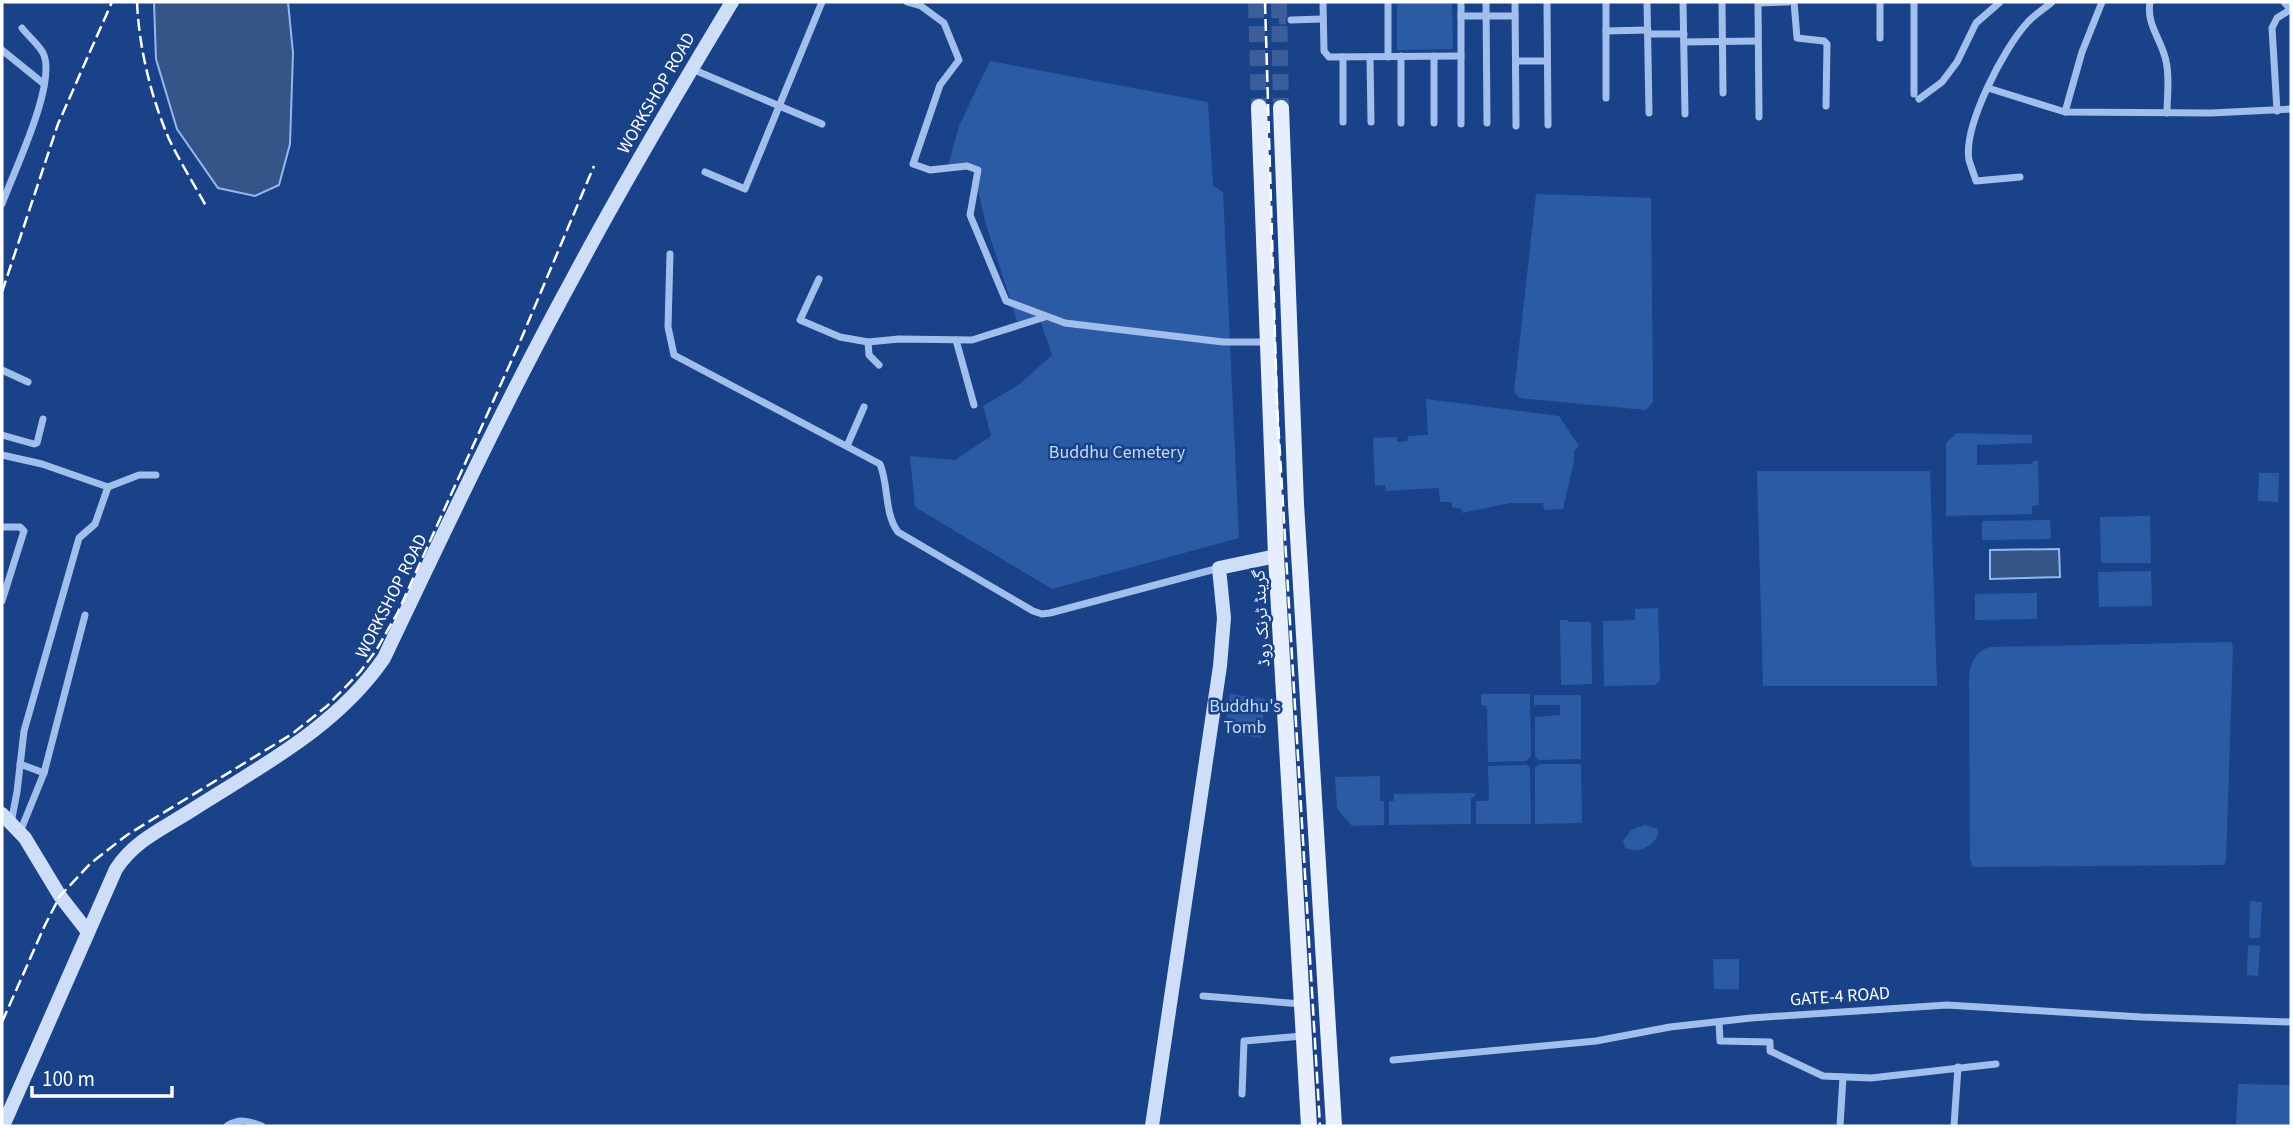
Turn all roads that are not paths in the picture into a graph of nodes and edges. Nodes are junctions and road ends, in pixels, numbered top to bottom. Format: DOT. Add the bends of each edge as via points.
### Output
graph roads {
  1 [pos="732,2"];
  2 [pos="822,2"];
  3 [pos="907,2"];
  4 [pos="1323,2"];
  5 [pos="1388,2"];
  6 [pos="1461,2"];
  7 [pos="1486,2"];
  8 [pos="1515,2"];
  9 [pos="1547,2"];
  10 [pos="1606,2"];
  11 [pos="1647,2"];
  12 [pos="1683,2"];
  13 [pos="1722,2"];
  14 [pos="1758,2"];
  15 [pos="1788,2"];
  16 [pos="1794,2"];
  17 [pos="1880,2"];
  18 [pos="1914,2"];
  19 [pos="1999,2"];
  20 [pos="2052,2"];
  21 [pos="2102,2"];
  22 [pos="2150,2"];
  23 [pos="2284,2"];
  24 [pos="920,4"];
  25 [pos="2291,10"];
  26 [pos="1461,16"];
  27 [pos="1486,16"];
  28 [pos="1515,16"];
  29 [pos="1323,19"];
  30 [pos="1291,20"];
  31 [pos="22,28"];
  32 [pos="1606,31"];
  33 [pos="1648,32"];
  34 [pos="1684,38"];
  35 [pos="1880,38"];
  36 [pos="1723,41"];
  37 [pos="1758,41"];
  38 [pos="2,50"];
  39 [pos="1401,56"];
  40 [pos="1434,56"];
  41 [pos="1461,56"];
  42 [pos="1343,57"];
  43 [pos="1370,57"];
  44 [pos="1388,57"];
  45 [pos="1516,61"];
  46 [pos="1547,61"];
  47 [pos="692,69"];
  48 [pos="44,84"];
  49 [pos="1988,88"];
  50 [pos="1723,93"];
  51 [pos="1606,98"];
  52 [pos="779,105"];
  53 [pos="1826,106"];
  54 [pos="1259,107"];
  55 [pos="1281,108"];
  56 [pos="2291,108"];
  57 [pos="2277,111"];
  58 [pos="2065,112"];
  59 [pos="1649,113"];
  60 [pos="2167,113"];
  61 [pos="1685,114"];
  62 [pos="1759,117"];
  63 [pos="1343,122"];
  64 [pos="1371,122"];
  65 [pos="1401,123"];
  66 [pos="1434,123"];
  67 [pos="1487,123"];
  68 [pos="822,124"];
  69 [pos="1461,124"];
  70 [pos="1548,125"];
  71 [pos="1516,126"];
  72 [pos="705,172"];
  73 [pos="2020,177"];
  74 [pos="2,204"];
  75 [pos="670,254"];
  76 [pos="820,279"];
  77 [pos="1046,316"];
  78 [pos="956,340"];
  79 [pos="868,342"];
  80 [pos="1266,342"];
  81 [pos="879,365"];
  82 [pos="2,369"];
  83 [pos="28,382"];
  84 [pos="974,405"];
  85 [pos="864,407"];
  86 [pos="43,419"];
  87 [pos="2,435"];
  88 [pos="847,446"];
  89 [pos="2,455"];
  90 [pos="156,475"];
  91 [pos="108,487"];
  92 [pos="2,527"];
  93 [pos="1276,556"];
  94 [pos="1219,568"];
  95 [pos="2,601"];
  96 [pos="85,615"];
  97 [pos="20,764"];
  98 [pos="44,773"];
  99 [pos="11,823"];
  100 [pos="88,932"];
  101 [pos="1203,996"];
  102 [pos="1302,1004"];
  103 [pos="1719,1022"];
  104 [pos="2291,1022"];
  105 [pos="1304,1036"];
  106 [pos="1393,1060"];
  107 [pos="1996,1064"];
  108 [pos="1958,1067"];
  109 [pos="1843,1077"];
  110 [pos="1306,1083"];
  111 [pos="1331,1084"];
  112 [pos="1242,1094"];
  113 [pos="3,1126"];
  114 [pos="227,1126"];
  115 [pos="262,1126"];
  116 [pos="1152,1126"];
  117 [pos="1309,1126"];
  118 [pos="1334,1126"];
  119 [pos="1840,1126"];
  120 [pos="1954,1126"];
  1 -- 47 [label="main road, WORKSHOP ROAD"];
  2 -- 52 [label="street"];
  3 -- 24 [label="street"];
  4 -- 29 [label="street"];
  5 -- 44 [label="street"];
  6 -- 26 [label="street"];
  7 -- 27 [label="street"];
  8 -- 28 [label="street"];
  9 -- 46 [label="street"];
  10 -- 32 [label="street"];
  11 -- 33 [label="street"];
  12 -- 34 [label="street"];
  13 -- 36 [label="street"];
  14 -- 15 [label="street"];
  14 -- 37 [label="street"];
  16 -- 53 [label="street" via="1797,38 1827,44"];
  17 -- 35 [label="street"];
  18 -- 19 [label="street" via="1916,96 1942,82 1976,23"];
  20 -- 49 [label="street" via="2027,22 2005,52"];
  21 -- 58 [label="street"];
  22 -- 60 [label="street" via="2151,25 2168,69"];
  23 -- 25 [label="street"];
  24 -- 77 [label="street" via="944,23 959,60 940,85 913,164 930,170 967,166 978,170 970,215 1006,300"];
  25 -- 57 [label="street" via="2277,18 2272,28"];
  26 -- 27 [label="street"];
  26 -- 41 [label="street"];
  27 -- 28 [label="street"];
  27 -- 67 [label="street"];
  28 -- 45 [label="street"];
  29 -- 30 [label="street"];
  29 -- 42 [label="street" via="1324,51 1329,57"];
  31 -- 48 [label="street" via="44,54"];
  32 -- 33 [label="street"];
  32 -- 51 [label="street"];
  33 -- 34 [label="street"];
  33 -- 59 [label="street"];
  34 -- 36 [label="street"];
  34 -- 61 [label="street"];
  36 -- 37 [label="street"];
  36 -- 50 [label="street"];
  37 -- 62 [label="street"];
  38 -- 48 [label="street"];
  39 -- 40 [label="street"];
  39 -- 44 [label="street"];
  39 -- 65 [label="street"];
  40 -- 41 [label="street"];
  40 -- 66 [label="street"];
  41 -- 69 [label="street"];
  42 -- 43 [label="street"];
  42 -- 63 [label="street"];
  43 -- 44 [label="street"];
  43 -- 64 [label="street"];
  45 -- 46 [label="street"];
  45 -- 71 [label="street"];
  46 -- 70 [label="street"];
  47 -- 52 [label="street"];
  47 -- 100 [label="main road, WORKSHOP ROAD" via="573,277 479,458 384,658 368,681 300,741 131,849 116,869"];
  48 -- 74 [label="street" via="40,109"];
  49 -- 58 [label="street"];
  49 -- 73 [label="street" via="1971,131 1969,160 1976,181"];
  52 -- 68 [label="street"];
  52 -- 72 [label="street" via="745,189"];
  54 -- 80 [label="main road, گرینڈ ٹرنک روڈ"];
  55 -- 111 [label="main road" via="1296,504"];
  56 -- 57 [label="street"];
  57 -- 60 [label="street"];
  58 -- 60 [label="street"];
  75 -- 88 [label="street" via="668,327 674,355"];
  76 -- 79 [label="street" via="800,320 840,337"];
  77 -- 78 [label="street" via="972,340"];
  77 -- 80 [label="street" via="1065,323 1223,342"];
  78 -- 79 [label="street"];
  78 -- 84 [label="street"];
  79 -- 81 [label="street" via="869,355"];
  80 -- 93 [label="main road, گرینڈ ٹرنک روڈ"];
  82 -- 83 [label="street"];
  85 -- 88 [label="street"];
  86 -- 87 [label="street" via="37,443"];
  88 -- 94 [label="street" via="880,464 890,518 898,532 1041,614"];
  89 -- 91 [label="street"];
  90 -- 91 [label="street" via="139,475"];
  91 -- 97 [label="street" via="95,524 79,538 24,731"];
  92 -- 95 [label="street" via="24,531"];
  93 -- 94 [label="main road"];
  93 -- 102 [label="main road, گرینڈ ٹرنک روڈ"];
  94 -- 116 [label="main road" via="1224,618 1220,666"];
  96 -- 98 [label="street"];
  97 -- 98 [label="street"];
  97 -- 99 [label="street"];
  98 -- 99 [label="street"];
  99 -- 100 [label="main road"];
  100 -- 113 [label="main road, WORKSHOP ROAD"];
  101 -- 102 [label="street"];
  102 -- 105 [label="main road, گرینڈ ٹرنک روڈ"];
  103 -- 104 [label="street, GATE-4 ROAD" via="1947,1005"];
  103 -- 106 [label="street, GATE-4 ROAD" via="1596,1041"];
  103 -- 109 [label="street" via="1720,1041 1770,1042 1770,1051 1823,1076"];
  105 -- 110 [label="main road, گرینڈ ٹرنک روڈ"];
  105 -- 112 [label="street" via="1244,1041"];
  107 -- 108 [label="street"];
  108 -- 109 [label="street"];
  108 -- 120 [label="street"];
  109 -- 119 [label="street"];
  110 -- 111 [label="main road"];
  110 -- 117 [label="main road, گرینڈ ٹرنک روڈ"];
  111 -- 118 [label="main road"];
  114 -- 115 [label="street" via="246,1120"];
}
